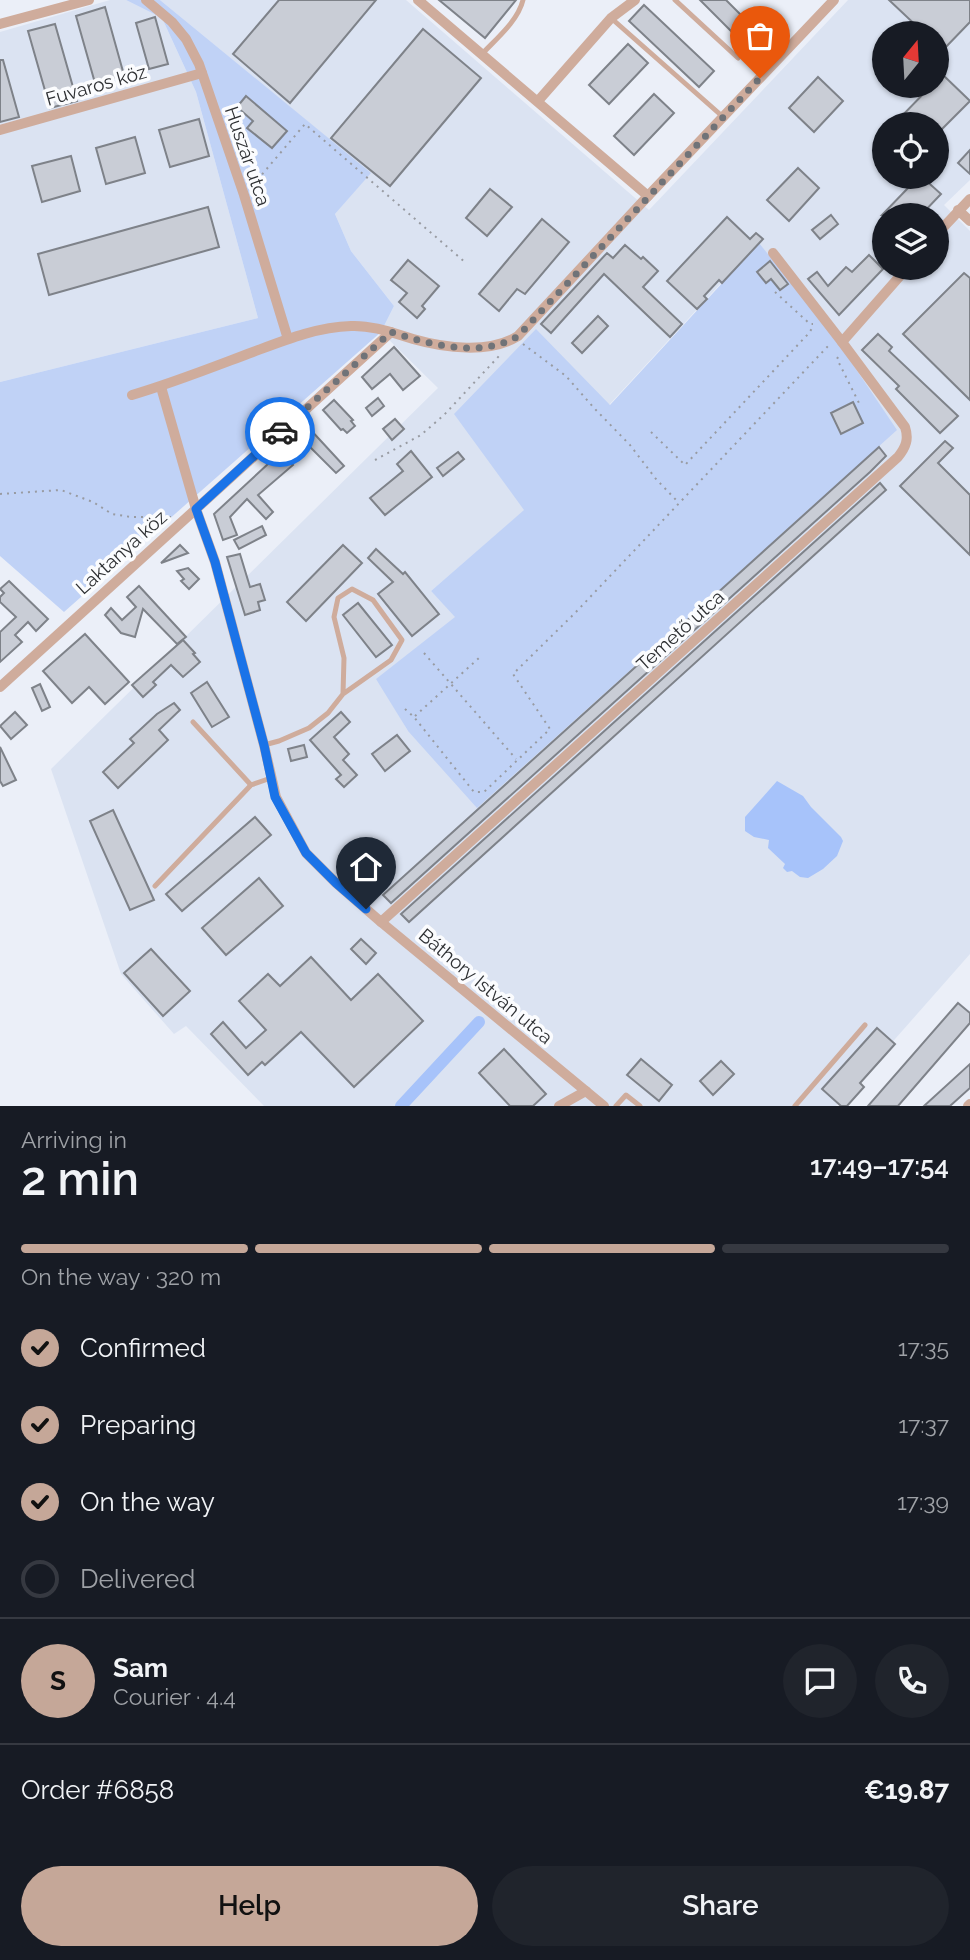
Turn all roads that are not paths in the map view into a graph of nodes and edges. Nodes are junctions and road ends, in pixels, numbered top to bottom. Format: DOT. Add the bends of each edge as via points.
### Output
graph roads {
  1 [pos="89,0"];
  2 [pos="146,0"];
  3 [pos="418,0"];
  4 [pos="523,0"];
  5 [pos="635,0"];
  6 [pos="675,0"];
  7 [pos="834,0"];
  8 [pos="611,18"];
  9 [pos="0,24"];
  10 [pos="482,54"];
  11 [pos="738,58"];
  12 [pos="202,73"];
  13 [pos="538,101"];
  14 [pos="722,116"];
  15 [pos="0,130"];
  16 [pos="648,195"];
  17 [pos="970,199"];
  18 [pos="958,210"];
  19 [pos="949,220"];
  20 [pos="970,221"];
  21 [pos="774,253"];
  22 [pos="896,280"];
  23 [pos="391,332"];
  24 [pos="288,339"];
  25 [pos="839,344"];
  26 [pos="161,387"];
  27 [pos="132,395"];
  28 [pos="196,509"];
  29 [pos="0,687"];
  30 [pos="343,694"];
  31 [pos="192,722"];
  32 [pos="264,745"];
  33 [pos="271,778"];
  34 [pos="251,785"];
  35 [pos="155,886"];
  36 [pos="381,922"];
  37 [pos="865,1025"];
  38 [pos="586,1091"];
  39 [pos="559,1106"];
  40 [pos="604,1106"];
  41 [pos="616,1106"];
  42 [pos="640,1106"];
  43 [pos="795,1106"];
  1 -- 9 [label="street"];
  2 -- 12 [label="street, Huszár utca" via="186,39"];
  3 -- 10 [label="street"];
  4 -- 10 [label="lane" via="508,26"];
  5 -- 8 [label="street"];
  6 -- 11 [label="lane"];
  7 -- 14 [label="street"];
  8 -- 13 [label="street"];
  8 -- 14 [label="lane"];
  10 -- 13 [label="street"];
  12 -- 15 [label="street, Fuvaros köz"];
  12 -- 24 [label="street, Huszár utca"];
  13 -- 16 [label="street"];
  14 -- 16 [label="street"];
  16 -- 23 [label="street" via="508,342 465,347 432,344"];
  17 -- 18 [label="street"];
  18 -- 19 [label="street"];
  18 -- 20 [label="street"];
  21 -- 25 [label="street, Temető utca"];
  22 -- 25 [label="street"];
  23 -- 24 [label="street" via="329,327"];
  23 -- 28 [label="street, Laktanya köz"];
  24 -- 26 [label="street"];
  25 -- 36 [label="street, Temető utca" via="905,427 906,444 898,457"];
  26 -- 27 [label="street"];
  26 -- 28 [label="street, Báthory István utca"];
  28 -- 29 [label="street, Laktanya köz"];
  28 -- 32 [label="street, Báthory István utca" via="215,562"];
  30 -- 30 [label="lane" via="391,660 402,640 373,600 352,589 338,598 334,617 344,658"];
  30 -- 32 [label="lane" via="309,728"];
  31 -- 34 [label="lane"];
  32 -- 33 [label="street, Báthory István utca"];
  33 -- 34 [label="lane"];
  33 -- 36 [label="street, Báthory István utca" via="275,797 306,853"];
  34 -- 35 [label="lane"];
  36 -- 38 [label="street, Báthory István utca"];
  37 -- 43 [label="lane"];
  38 -- 39 [label="street"];
  38 -- 40 [label="street, Báthory István utca"];
  41 -- 42 [label="lane" via="626,1095"];
}
